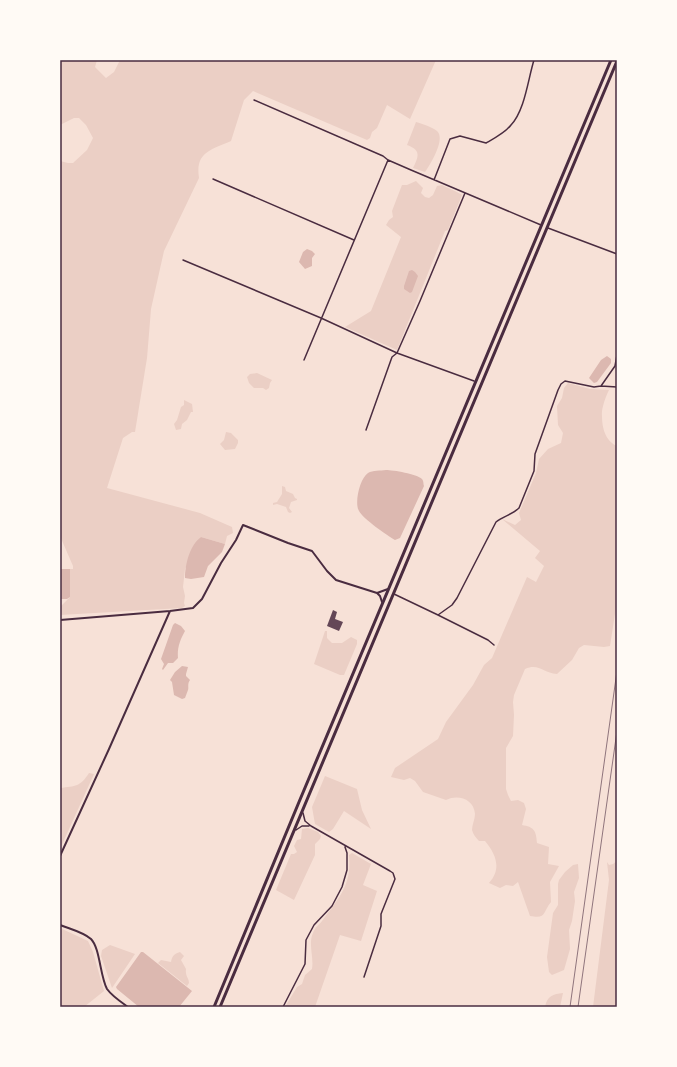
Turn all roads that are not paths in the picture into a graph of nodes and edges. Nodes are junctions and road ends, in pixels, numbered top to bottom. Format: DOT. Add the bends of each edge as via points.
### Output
graph roads {
  1 [pos="534,60"];
  2 [pos="611,60"];
  3 [pos="617,61"];
  4 [pos="254,100"];
  5 [pos="388,160"];
  6 [pos="213,179"];
  7 [pos="434,180"];
  8 [pos="465,193"];
  9 [pos="543,225"];
  10 [pos="548,228"];
  11 [pos="354,240"];
  12 [pos="617,254"];
  13 [pos="183,260"];
  14 [pos="321,318"];
  15 [pos="397,353"];
  16 [pos="617,355"];
  17 [pos="304,360"];
  18 [pos="476,382"];
  19 [pos="601,386"];
  20 [pos="617,387"];
  21 [pos="366,430"];
  22 [pos="389,588"];
  23 [pos="377,593"];
  24 [pos="392,594"];
  25 [pos="383,604"];
  26 [pos="170,611"];
  27 [pos="438,615"];
  28 [pos="60,620"];
  29 [pos="494,645"];
  30 [pos="303,807"];
  31 [pos="310,826"];
  32 [pos="290,837"];
  33 [pos="344,846"];
  34 [pos="60,856"];
  35 [pos="60,925"];
  36 [pos="364,977"];
  37 [pos="128,1007"];
  38 [pos="214,1007"];
  39 [pos="220,1007"];
  40 [pos="283,1007"];
  1 -- 7 [label="street" via="519,113 511,126 486,143 460,136 450,139"];
  2 -- 9 [label="highway"];
  3 -- 10 [label="highway"];
  4 -- 5 [label="street"];
  5 -- 7 [label="street"];
  5 -- 11 [label="street"];
  6 -- 11 [label="street"];
  7 -- 8 [label="street"];
  8 -- 9 [label="street"];
  8 -- 15 [label="street"];
  9 -- 18 [label="highway"];
  10 -- 12 [label="street"];
  10 -- 24 [label="highway"];
  11 -- 14 [label="street"];
  13 -- 14 [label="street"];
  14 -- 15 [label="street"];
  14 -- 17 [label="street"];
  15 -- 18 [label="street"];
  15 -- 21 [label="street" via="392,357"];
  16 -- 19 [label="street" via="615,366"];
  18 -- 22 [label="highway"];
  19 -- 20 [label="street"];
  19 -- 27 [label="street" via="565,381 561,384 535,454 534,472 519,508 496,522 457,598"];
  22 -- 23 [label="street"];
  22 -- 25 [label="highway"];
  23 -- 25 [label="street"];
  23 -- 26 [label="street" via="336,580 312,551 243,525 200,603 193,608"];
  24 -- 27 [label="street"];
  24 -- 30 [label="highway"];
  25 -- 38 [label="highway"];
  26 -- 28 [label="street"];
  26 -- 34 [label="street"];
  27 -- 29 [label="street"];
  30 -- 31 [label="street" via="303,818"];
  30 -- 32 [label="highway"];
  31 -- 32 [label="street" via="300,827"];
  31 -- 33 [label="street"];
  32 -- 39 [label="highway"];
  33 -- 36 [label="street" via="390,871 394,879 381,914 381,926"];
  33 -- 40 [label="street" via="347,853 347,870 342,887 332,906 314,925 306,940 305,964"];
  35 -- 37 [label="street" via="86,935 91,940 96,948 107,988"];
}
